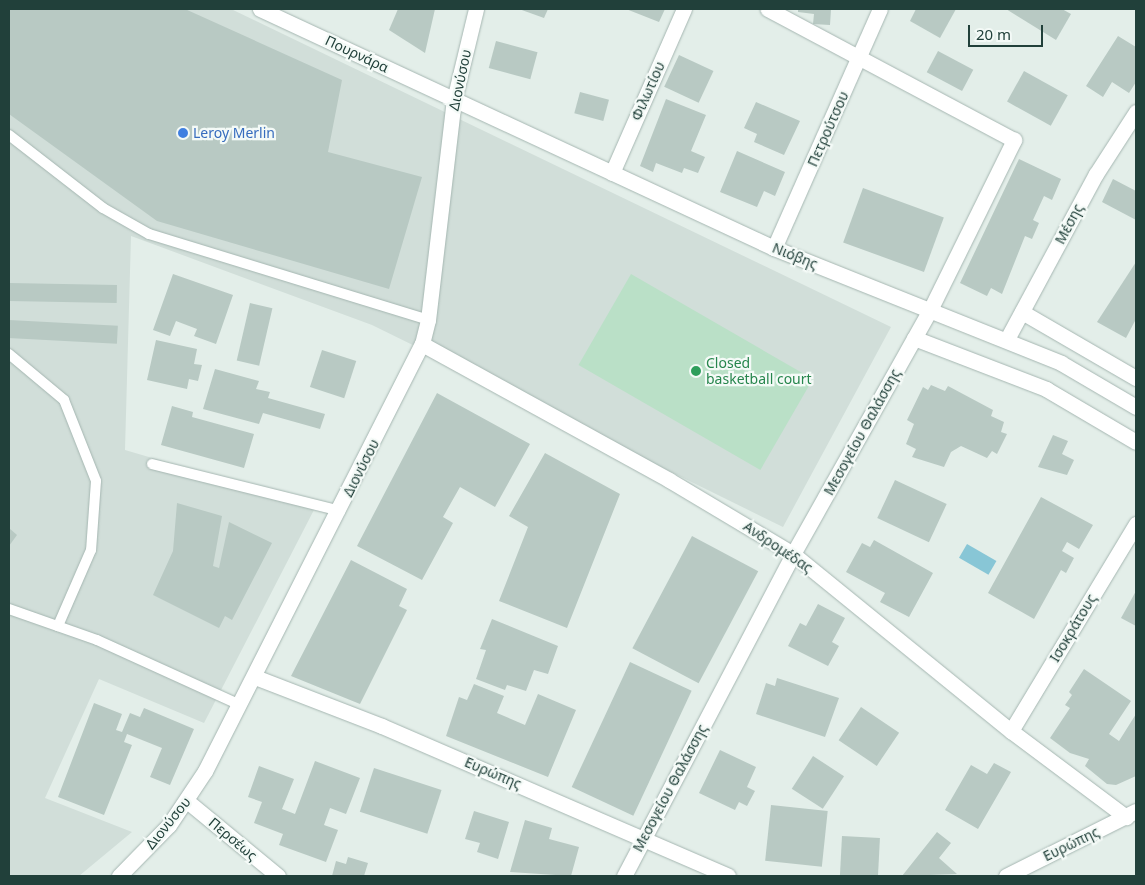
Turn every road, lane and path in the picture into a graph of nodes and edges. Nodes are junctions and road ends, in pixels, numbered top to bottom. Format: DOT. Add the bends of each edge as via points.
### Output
graph roads {
  1 [pos="260,9"];
  2 [pos="476,9"];
  3 [pos="684,9"];
  4 [pos="768,9"];
  5 [pos="880,9"];
  6 [pos="860,57"];
  7 [pos="454,100"];
  8 [pos="1136,112"];
  9 [pos="9,135"];
  10 [pos="612,173"];
  11 [pos="774,248"];
  12 [pos="930,310"];
  13 [pos="1022,312"];
  14 [pos="428,320"];
  15 [pos="914,338"];
  16 [pos="1007,339"];
  17 [pos="422,344"];
  18 [pos="9,354"];
  19 [pos="1136,378"];
  20 [pos="1136,407"];
  21 [pos="1136,442"];
  22 [pos="152,464"];
  23 [pos="340,511"];
  24 [pos="1136,524"];
  25 [pos="793,554"];
  26 [pos="9,610"];
  27 [pos="58,626"];
  28 [pos="255,677"];
  29 [pos="240,705"];
  30 [pos="1011,732"];
  31 [pos="187,801"];
  32 [pos="1131,814"];
  33 [pos="644,838"];
  34 [pos="118,876"];
  35 [pos="278,876"];
  36 [pos="624,876"];
  37 [pos="728,876"];
  38 [pos="1006,876"];
  1 -- 7 [label="street, Πουρνάρα"];
  2 -- 7 [label="street, Διονύσου"];
  3 -- 10 [label="street, Φιλωτίου"];
  4 -- 6 [label="street"];
  5 -- 6 [label="street, Πετρούτσου"];
  6 -- 11 [label="street, Πετρούτσου"];
  6 -- 12 [label="street, Μεσογείου Θαλάσσης" via="1014,140"];
  7 -- 10 [label="street, Νιόβης"];
  7 -- 14 [label="street, Διονύσου"];
  8 -- 13 [label="street, Μέσης" via="1096,174"];
  9 -- 14 [label="lane" via="103,208 149,234"];
  10 -- 11 [label="street, Νιόβης"];
  11 -- 12 [label="street, Νιόβης"];
  12 -- 15 [label="street, Μεσογείου Θαλάσσης"];
  12 -- 16 [label="street, Νιόβης"];
  13 -- 16 [label="street, Μέσης"];
  13 -- 19 [label="street"];
  14 -- 17 [label="street, Διονύσου"];
  15 -- 21 [label="street" via="1046,389"];
  15 -- 25 [label="street, Μεσογείου Θαλάσσης"];
  16 -- 20 [label="street, Νιόβης" via="1061,363"];
  17 -- 23 [label="street, Διονύσου"];
  17 -- 25 [label="street, Ανδρομέδας" via="669,480"];
  18 -- 27 [label="lane" via="64,400 96,480 91,550"];
  22 -- 23 [label="lane"];
  23 -- 28 [label="street, Διονύσου"];
  24 -- 30 [label="street, Ισοκράτους"];
  25 -- 30 [label="street, Ανδρομέδας"];
  25 -- 33 [label="street, Μεσογείου Θαλάσσης"];
  26 -- 27 [label="lane"];
  27 -- 29 [label="lane"];
  28 -- 29 [label="street, Διονύσου"];
  28 -- 33 [label="street, Ευρώπης" via="382,726"];
  29 -- 31 [label="street, Διονύσου"];
  30 -- 32 [label="street, Ανδρομέδας"];
  31 -- 34 [label="street, Διονύσου" via="146,852"];
  31 -- 35 [label="street, Περσέως"];
  32 -- 38 [label="street, Ευρώπης"];
  33 -- 36 [label="street, Μεσογείου Θαλάσσης"];
  33 -- 37 [label="street, Ευρώπης"];
}
